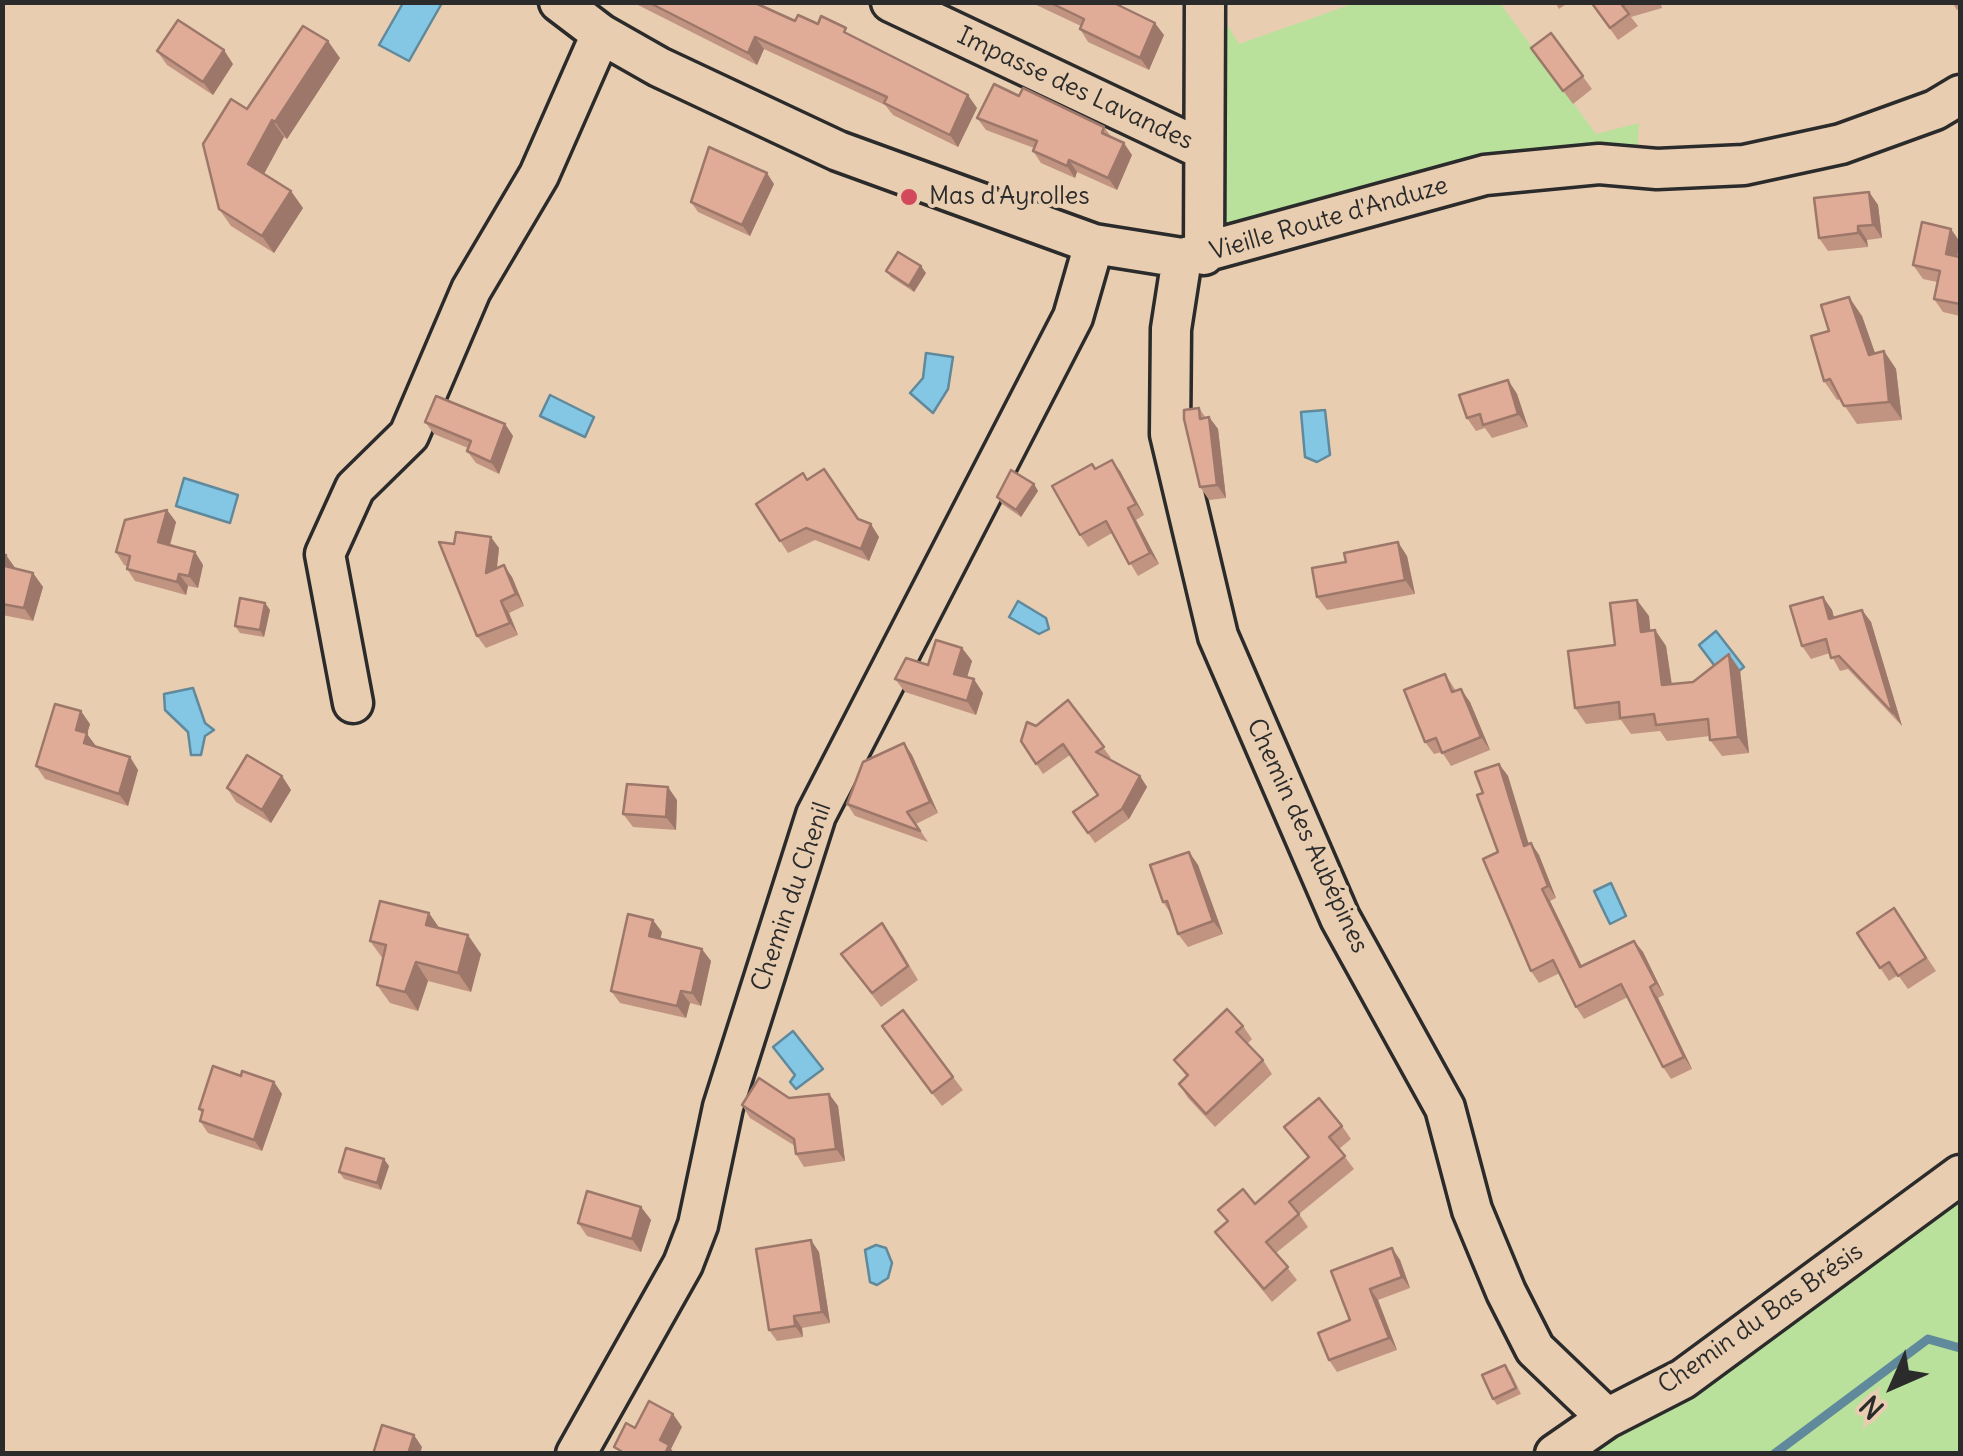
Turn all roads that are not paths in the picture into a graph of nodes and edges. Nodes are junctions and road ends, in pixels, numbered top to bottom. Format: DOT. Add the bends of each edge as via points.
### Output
graph roads {
  1 [pos="560,2"];
  2 [pos="891,2"];
  3 [pos="1205,2"];
  4 [pos="601,34"];
  5 [pos="1960,94"];
  6 [pos="1204,150"];
  7 [pos="1094,244"];
  8 [pos="1193,257"];
  9 [pos="353,703"];
  10 [pos="1960,1175"];
  11 [pos="1607,1418"];
  12 [pos="576,1454"];
  13 [pos="1555,1454"];
  1 -- 4 [label="street, Vieille Route d'Anduze"];
  2 -- 6 [label="street, Impasse des Lavandes"];
  3 -- 6 [label="street, Chemin des Aubépines"];
  4 -- 7 [label="street, Vieille Route d'Anduze" via="702,90 838,151"];
  4 -- 9 [label="street" via="540,175 471,290 409,435 355,488 325,554"];
  5 -- 8 [label="street, Vieille Route d'Anduze" via="1841,144 1763,161 1657,169 1599,164 1485,175"];
  6 -- 8 [label="street, Chemin des Aubépines"];
  7 -- 8 [label="street, Vieille Route d'Anduze"];
  7 -- 12 [label="street, Chemin du Chenil" via="1073,317 816,815 723,1107 698,1224"];
  8 -- 11 [label="street, Chemin des Aubépines" via="1170,329 1170,434 1218,636 1340,918 1445,1108 1472,1210 1506,1292 1535,1350"];
  10 -- 11 [label="street, Chemin du Bas Brésis" via="1683,1379"];
  11 -- 13 [label="street, Chemin du Bas Brésis"];
}
